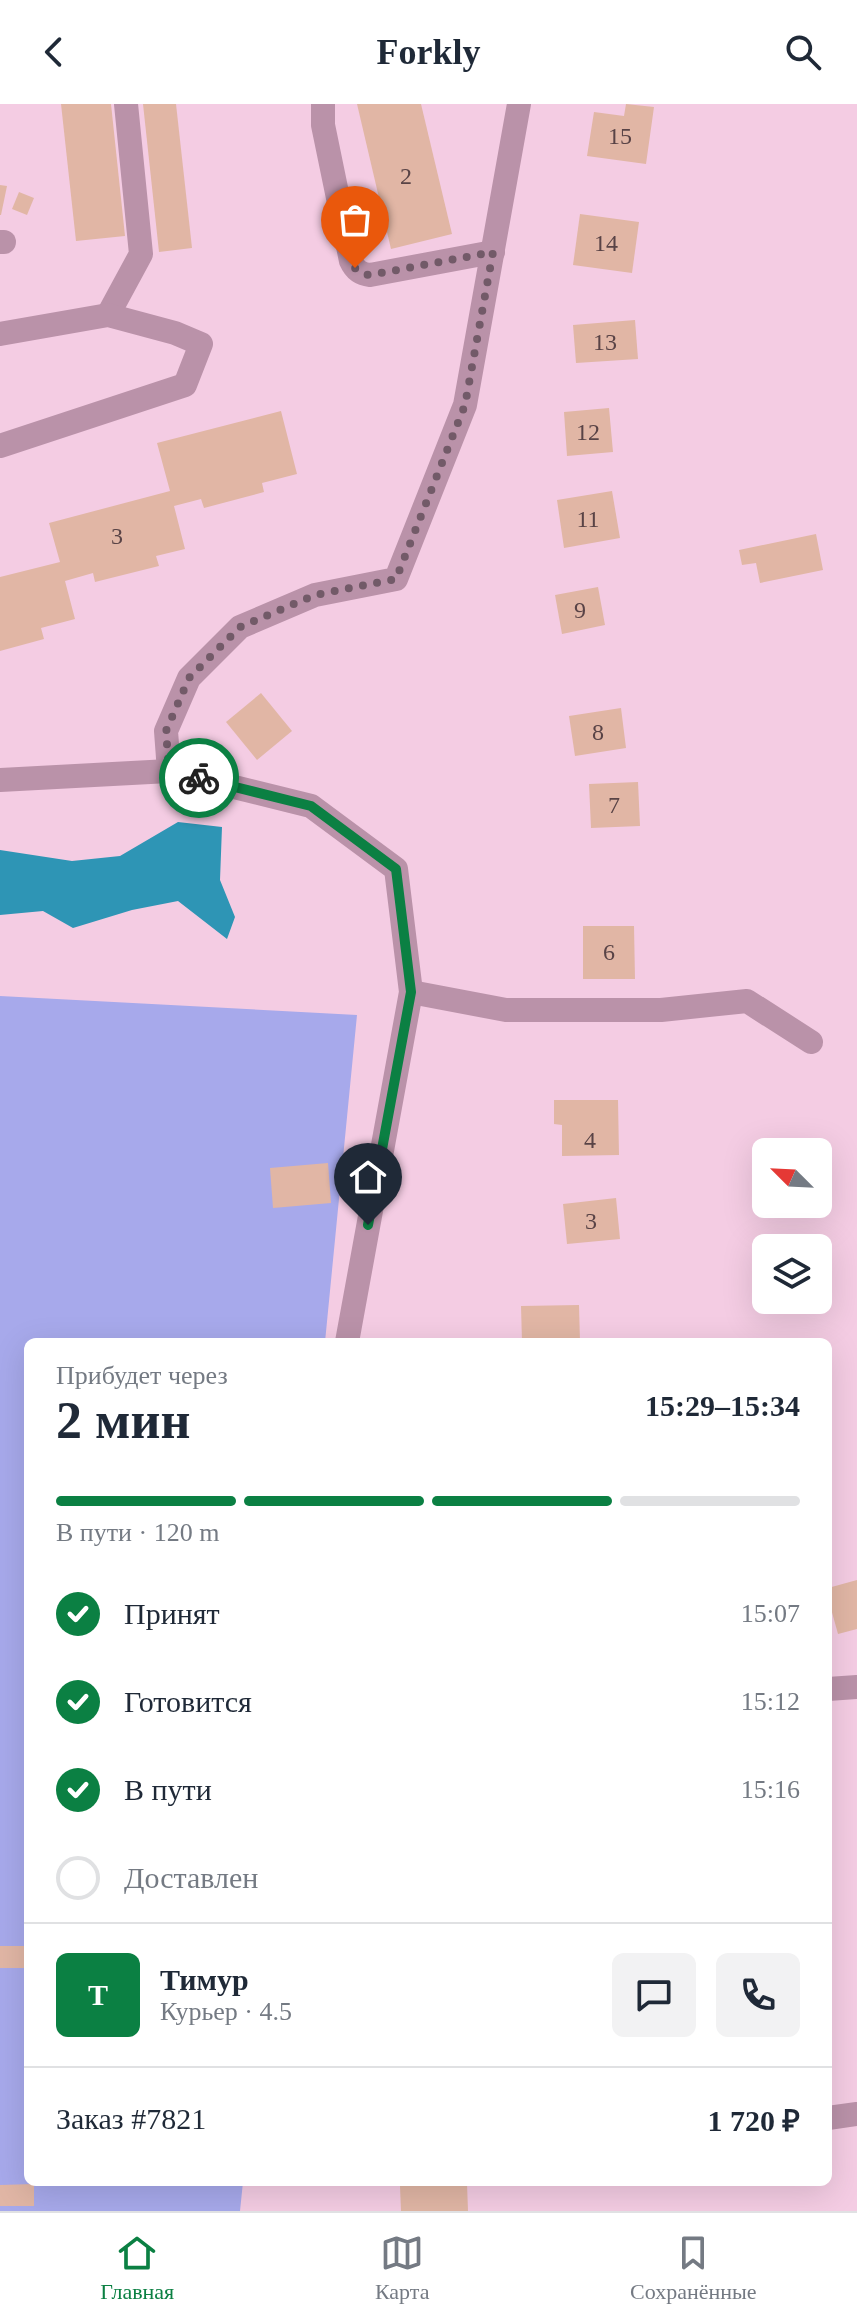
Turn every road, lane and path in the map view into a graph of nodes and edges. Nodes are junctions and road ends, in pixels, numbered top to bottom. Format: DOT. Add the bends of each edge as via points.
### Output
graph roads {
  1 [pos="126,104"];
  2 [pos="323,104"];
  3 [pos="519,104"];
  4 [pos="493,252"];
  5 [pos="108,315"];
  6 [pos="0,334"];
  7 [pos="0,446"];
  8 [pos="169,771"];
  9 [pos="0,780"];
  10 [pos="411,992"];
  11 [pos="811,1042"];
  12 [pos="348,1338"];
  13 [pos="857,1687"];
  14 [pos="832,1689"];
  15 [pos="857,2114"];
  16 [pos="832,2117"];
  1 -- 5 [label="street" via="141,254"];
  2 -- 4 [label="street" via="323,125 355,268 370,275"];
  3 -- 4 [label="street"];
  4 -- 8 [label="street" via="465,405 396,579 315,595 240,627 189,678 166,731"];
  5 -- 6 [label="street"];
  5 -- 7 [label="street" via="201,344 185,385"];
  8 -- 9 [label="street"];
  8 -- 10 [label="street" via="311,806 396,869"];
  10 -- 11 [label="street" via="506,1010 661,1010 747,1001"];
  10 -- 12 [label="street"];
  13 -- 14 [label="street"];
  15 -- 16 [label="street"];
}
